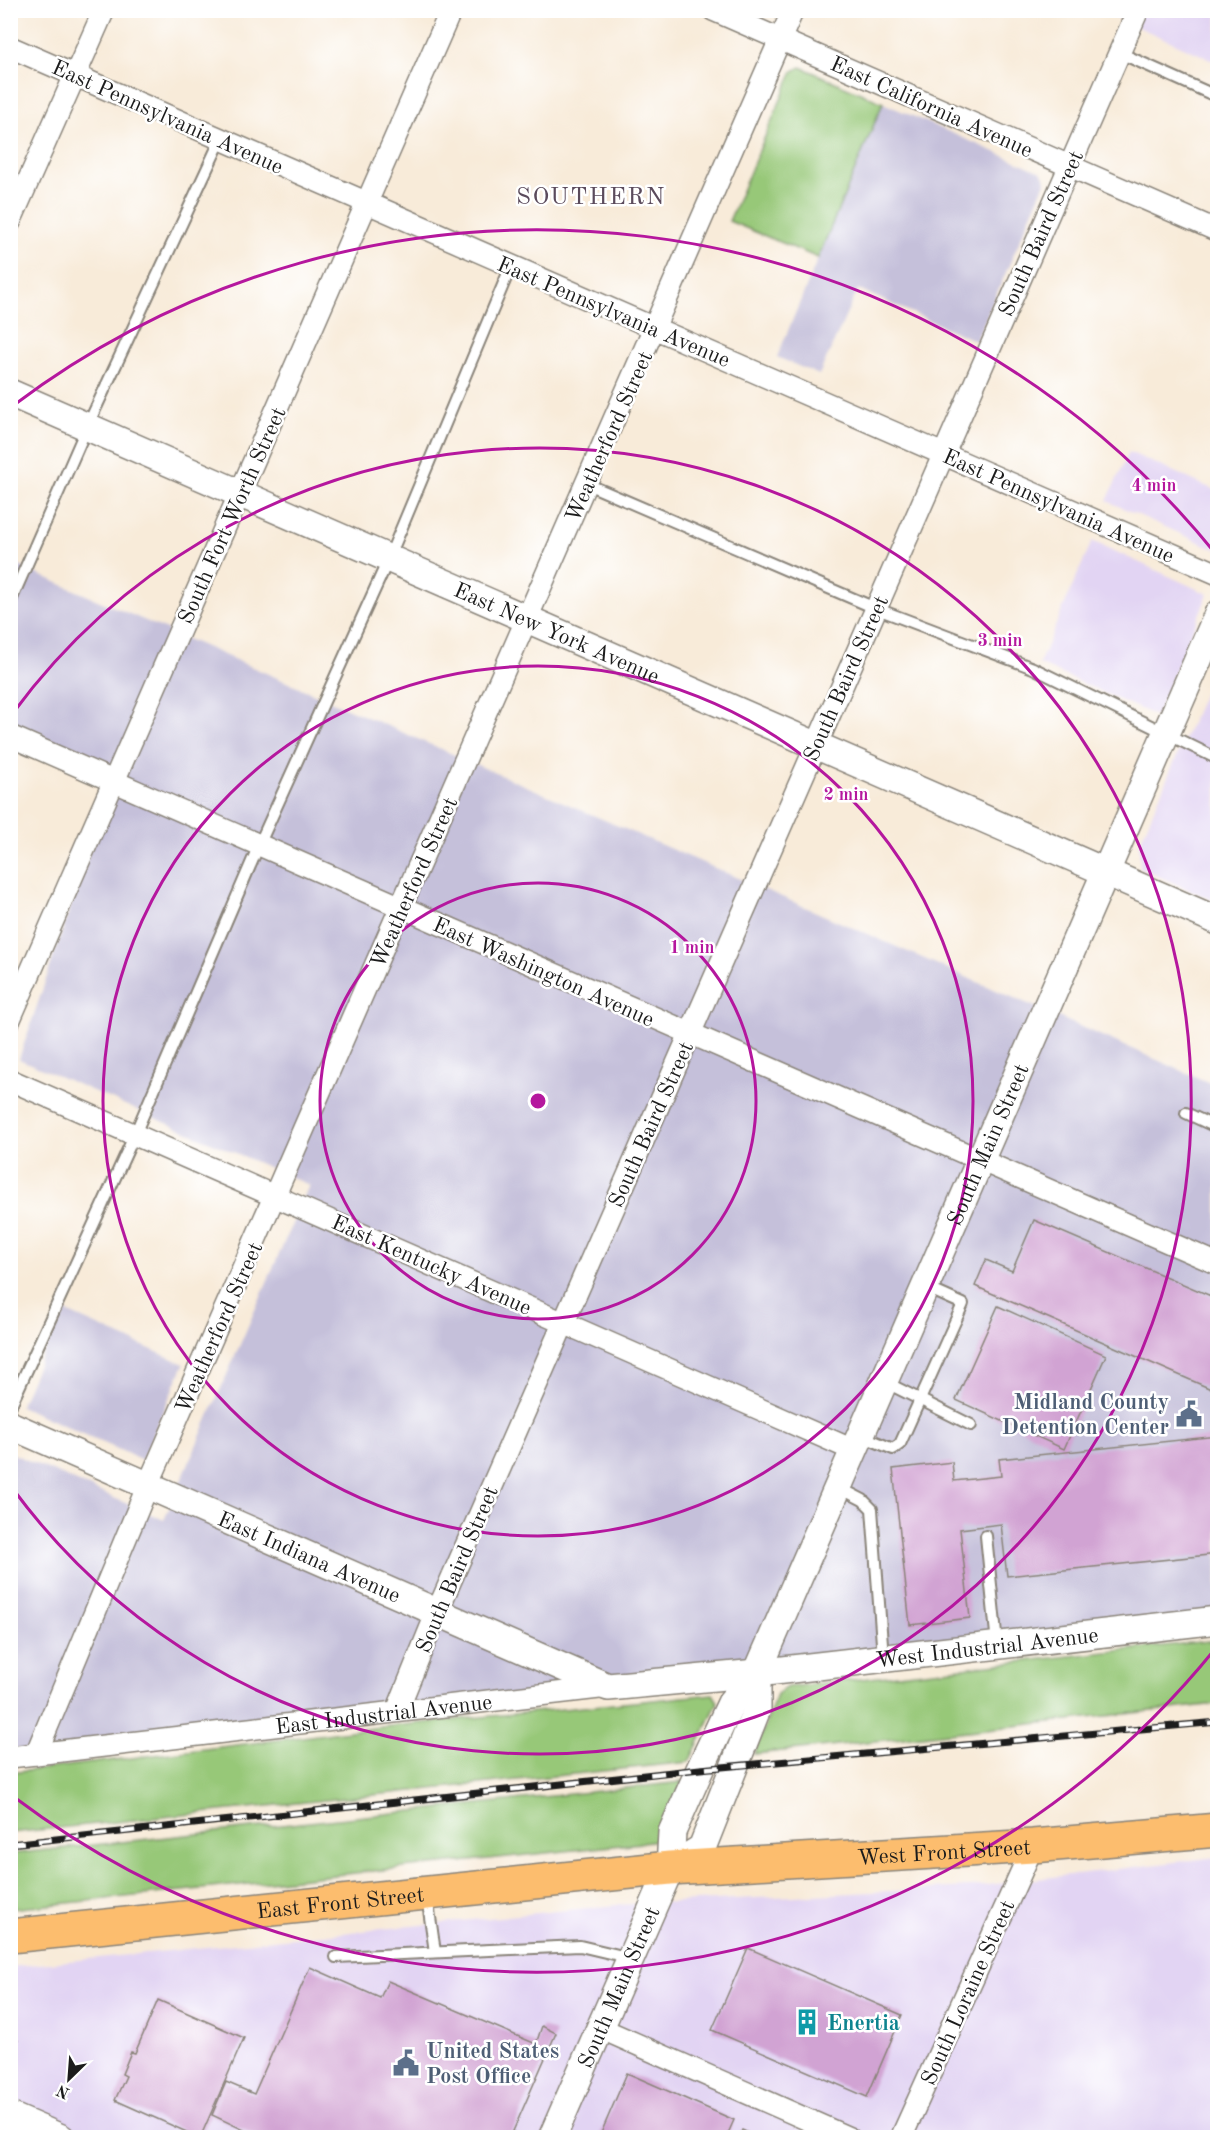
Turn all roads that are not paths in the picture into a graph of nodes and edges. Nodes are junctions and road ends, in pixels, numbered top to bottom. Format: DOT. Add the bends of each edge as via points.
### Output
graph roads {
  1 [pos="104,10"];
  2 [pos="451,10"];
  3 [pos="713,10"];
  4 [pos="793,10"];
  5 [pos="1138,10"];
  6 [pos="780,40"];
  7 [pos="10,47"];
  8 [pos="1120,52"];
  9 [pos="76,76"];
  10 [pos="1218,97"];
  11 [pos="221,140"];
  12 [pos="1070,166"];
  13 [pos="367,203"];
  14 [pos="10,222"];
  15 [pos="1217,229"];
  16 [pos="511,266"];
  17 [pos="655,328"];
  18 [pos="10,393"];
  19 [pos="87,427"];
  20 [pos="943,454"];
  21 [pos="587,484"];
  22 [pos="240,494"];
  23 [pos="389,558"];
  24 [pos="1218,574"];
  25 [pos="10,603"];
  26 [pos="876,608"];
  27 [pos="1218,614"];
  28 [pos="528,619"];
  29 [pos="1165,734"];
  30 [pos="10,736"];
  31 [pos="815,746"];
  32 [pos="1218,759"];
  33 [pos="114,781"];
  34 [pos="259,845"];
  35 [pos="1105,871"];
  36 [pos="402,908"];
  37 [pos="1218,921"];
  38 [pos="10,1019"];
  39 [pos="689,1034"];
  40 [pos="10,1080"];
  41 [pos="1186,1113"];
  42 [pos="1218,1128"];
  43 [pos="135,1134"];
  44 [pos="979,1160"];
  45 [pos="276,1196"];
  46 [pos="1218,1264"];
  47 [pos="924,1286"];
  48 [pos="564,1322"];
  49 [pos="883,1381"];
  50 [pos="921,1400"];
  51 [pos="10,1407"];
  52 [pos="10,1425"];
  53 [pos="971,1425"];
  54 [pos="856,1442"];
  55 [pos="148,1485"];
  56 [pos="837,1487"];
  57 [pos="986,1536"];
  58 [pos="437,1612"];
  59 [pos="1218,1620"];
  60 [pos="997,1644"];
  61 [pos="883,1657"];
  62 [pos="757,1673"];
  63 [pos="608,1687"];
  64 [pos="397,1711"];
  65 [pos="36,1754"];
  66 [pos="10,1757"];
  67 [pos="1218,1830"];
  68 [pos="1034,1846"];
  69 [pos="670,1868"];
  70 [pos="427,1894"];
  71 [pos="10,1936"];
  72 [pos="435,1952"];
  73 [pos="336,1957"];
  74 [pos="631,1958"];
  75 [pos="600,2028"];
  76 [pos="10,2116"];
  77 [pos="52,2136"];
  78 [pos="552,2138"];
  79 [pos="849,2138"];
  80 [pos="901,2138"];
  1 -- 9 [label="street"];
  2 -- 13 [label="street, South Fort Worth Street"];
  3 -- 6 [label="street, East California Avenue"];
  4 -- 6 [label="street, Weatherford Street"];
  5 -- 8 [label="street, South Baird Street"];
  6 -- 12 [label="street, East California Avenue"];
  6 -- 17 [label="street, Weatherford Street"];
  7 -- 9 [label="street, East Pennsylvania Avenue"];
  8 -- 10 [label="lane"];
  8 -- 12 [label="street, South Baird Street"];
  9 -- 11 [label="street, East Pennsylvania Avenue"];
  9 -- 14 [label="street"];
  11 -- 13 [label="street, East Pennsylvania Avenue"];
  11 -- 19 [label="lane"];
  12 -- 15 [label="street, East California Avenue"];
  12 -- 20 [label="street, South Baird Street"];
  13 -- 16 [label="street, East Pennsylvania Avenue"];
  13 -- 22 [label="street, South Fort Worth Street"];
  16 -- 17 [label="street, East Pennsylvania Avenue"];
  16 -- 23 [label="lane"];
  17 -- 20 [label="street, East Pennsylvania Avenue"];
  17 -- 21 [label="street, Weatherford Street"];
  18 -- 19 [label="street, East New York Avenue"];
  19 -- 22 [label="street, East New York Avenue"];
  19 -- 25 [label="lane"];
  20 -- 24 [label="street, East Pennsylvania Avenue"];
  20 -- 26 [label="street, South Baird Street"];
  21 -- 26 [label="lane"];
  21 -- 28 [label="street, Weatherford Street"];
  22 -- 23 [label="street, East New York Avenue"];
  22 -- 33 [label="street, South Fort Worth Street"];
  23 -- 28 [label="street, East New York Avenue"];
  23 -- 34 [label="lane"];
  26 -- 29 [label="lane" via="1033,668"];
  26 -- 31 [label="street, South Baird Street"];
  27 -- 29 [label="street, South Main Street"];
  28 -- 31 [label="street, East New York Avenue"];
  28 -- 36 [label="street, Weatherford Street"];
  29 -- 32 [label="lane"];
  29 -- 35 [label="street, South Main Street"];
  30 -- 33 [label="street, East Washington Avenue"];
  31 -- 35 [label="street, East New York Avenue"];
  31 -- 39 [label="street, South Baird Street"];
  33 -- 34 [label="street, East Washington Avenue"];
  33 -- 38 [label="street, South Fort Worth Street"];
  34 -- 36 [label="street, East Washington Avenue"];
  34 -- 43 [label="lane"];
  35 -- 37 [label="street, East New York Avenue"];
  35 -- 44 [label="street, South Main Street"];
  36 -- 39 [label="street, East Washington Avenue"];
  36 -- 45 [label="street, Weatherford Street"];
  39 -- 44 [label="street, East Washington Avenue"];
  39 -- 48 [label="street, South Baird Street"];
  40 -- 43 [label="street, East Kentucky Avenue"];
  41 -- 42 [label="lane"];
  43 -- 45 [label="street, East Kentucky Avenue"];
  43 -- 51 [label="lane"];
  44 -- 46 [label="street, East Washington Avenue"];
  44 -- 47 [label="street, South Main Street"];
  45 -- 48 [label="street, East Kentucky Avenue"];
  45 -- 55 [label="street, Weatherford Street"];
  47 -- 49 [label="street, South Main Street"];
  47 -- 50 [label="lane" via="963,1304"];
  48 -- 54 [label="street, East Kentucky Avenue"];
  48 -- 58 [label="street, South Baird Street"];
  49 -- 50 [label="lane"];
  49 -- 54 [label="street, South Main Street"];
  50 -- 53 [label="lane"];
  50 -- 54 [label="lane" via="900,1444 893,1449"];
  52 -- 55 [label="street, East Indiana Avenue"];
  54 -- 56 [label="street, South Main Street"];
  55 -- 58 [label="street, East Indiana Avenue"];
  55 -- 65 [label="street, Weatherford Street"];
  56 -- 61 [label="lane" via="872,1509"];
  56 -- 62 [label="street, South Main Street"];
  57 -- 60 [label="lane"];
  58 -- 63 [label="street, East Indiana Avenue"];
  58 -- 64 [label="street, South Baird Street"];
  59 -- 60 [label="street, West Industrial Avenue"];
  60 -- 61 [label="street, West Industrial Avenue"];
  61 -- 62 [label="street, West Industrial Avenue"];
  62 -- 63 [label="street, East Industrial Avenue"];
  62 -- 69 [label="street, South Main Street" via="757,1709 702,1848"];
  63 -- 64 [label="street, East Industrial Avenue"];
  64 -- 65 [label="street, East Industrial Avenue"];
  65 -- 66 [label="street, East Industrial Avenue"];
  67 -- 68 [label="main road, West Front Street"];
  68 -- 69 [label="main road, West Front Street"];
  68 -- 80 [label="street, South Loraine Street"];
  69 -- 70 [label="main road, East Front Street"];
  69 -- 74 [label="street, South Main Street"];
  70 -- 71 [label="main road, East Front Street"];
  70 -- 72 [label="lane"];
  72 -- 73 [label="lane"];
  72 -- 74 [label="lane" via="580,1946"];
  74 -- 75 [label="street, South Main Street"];
  75 -- 78 [label="street, South Main Street"];
  75 -- 79 [label="street"];
  76 -- 77 [label="street"];
}
